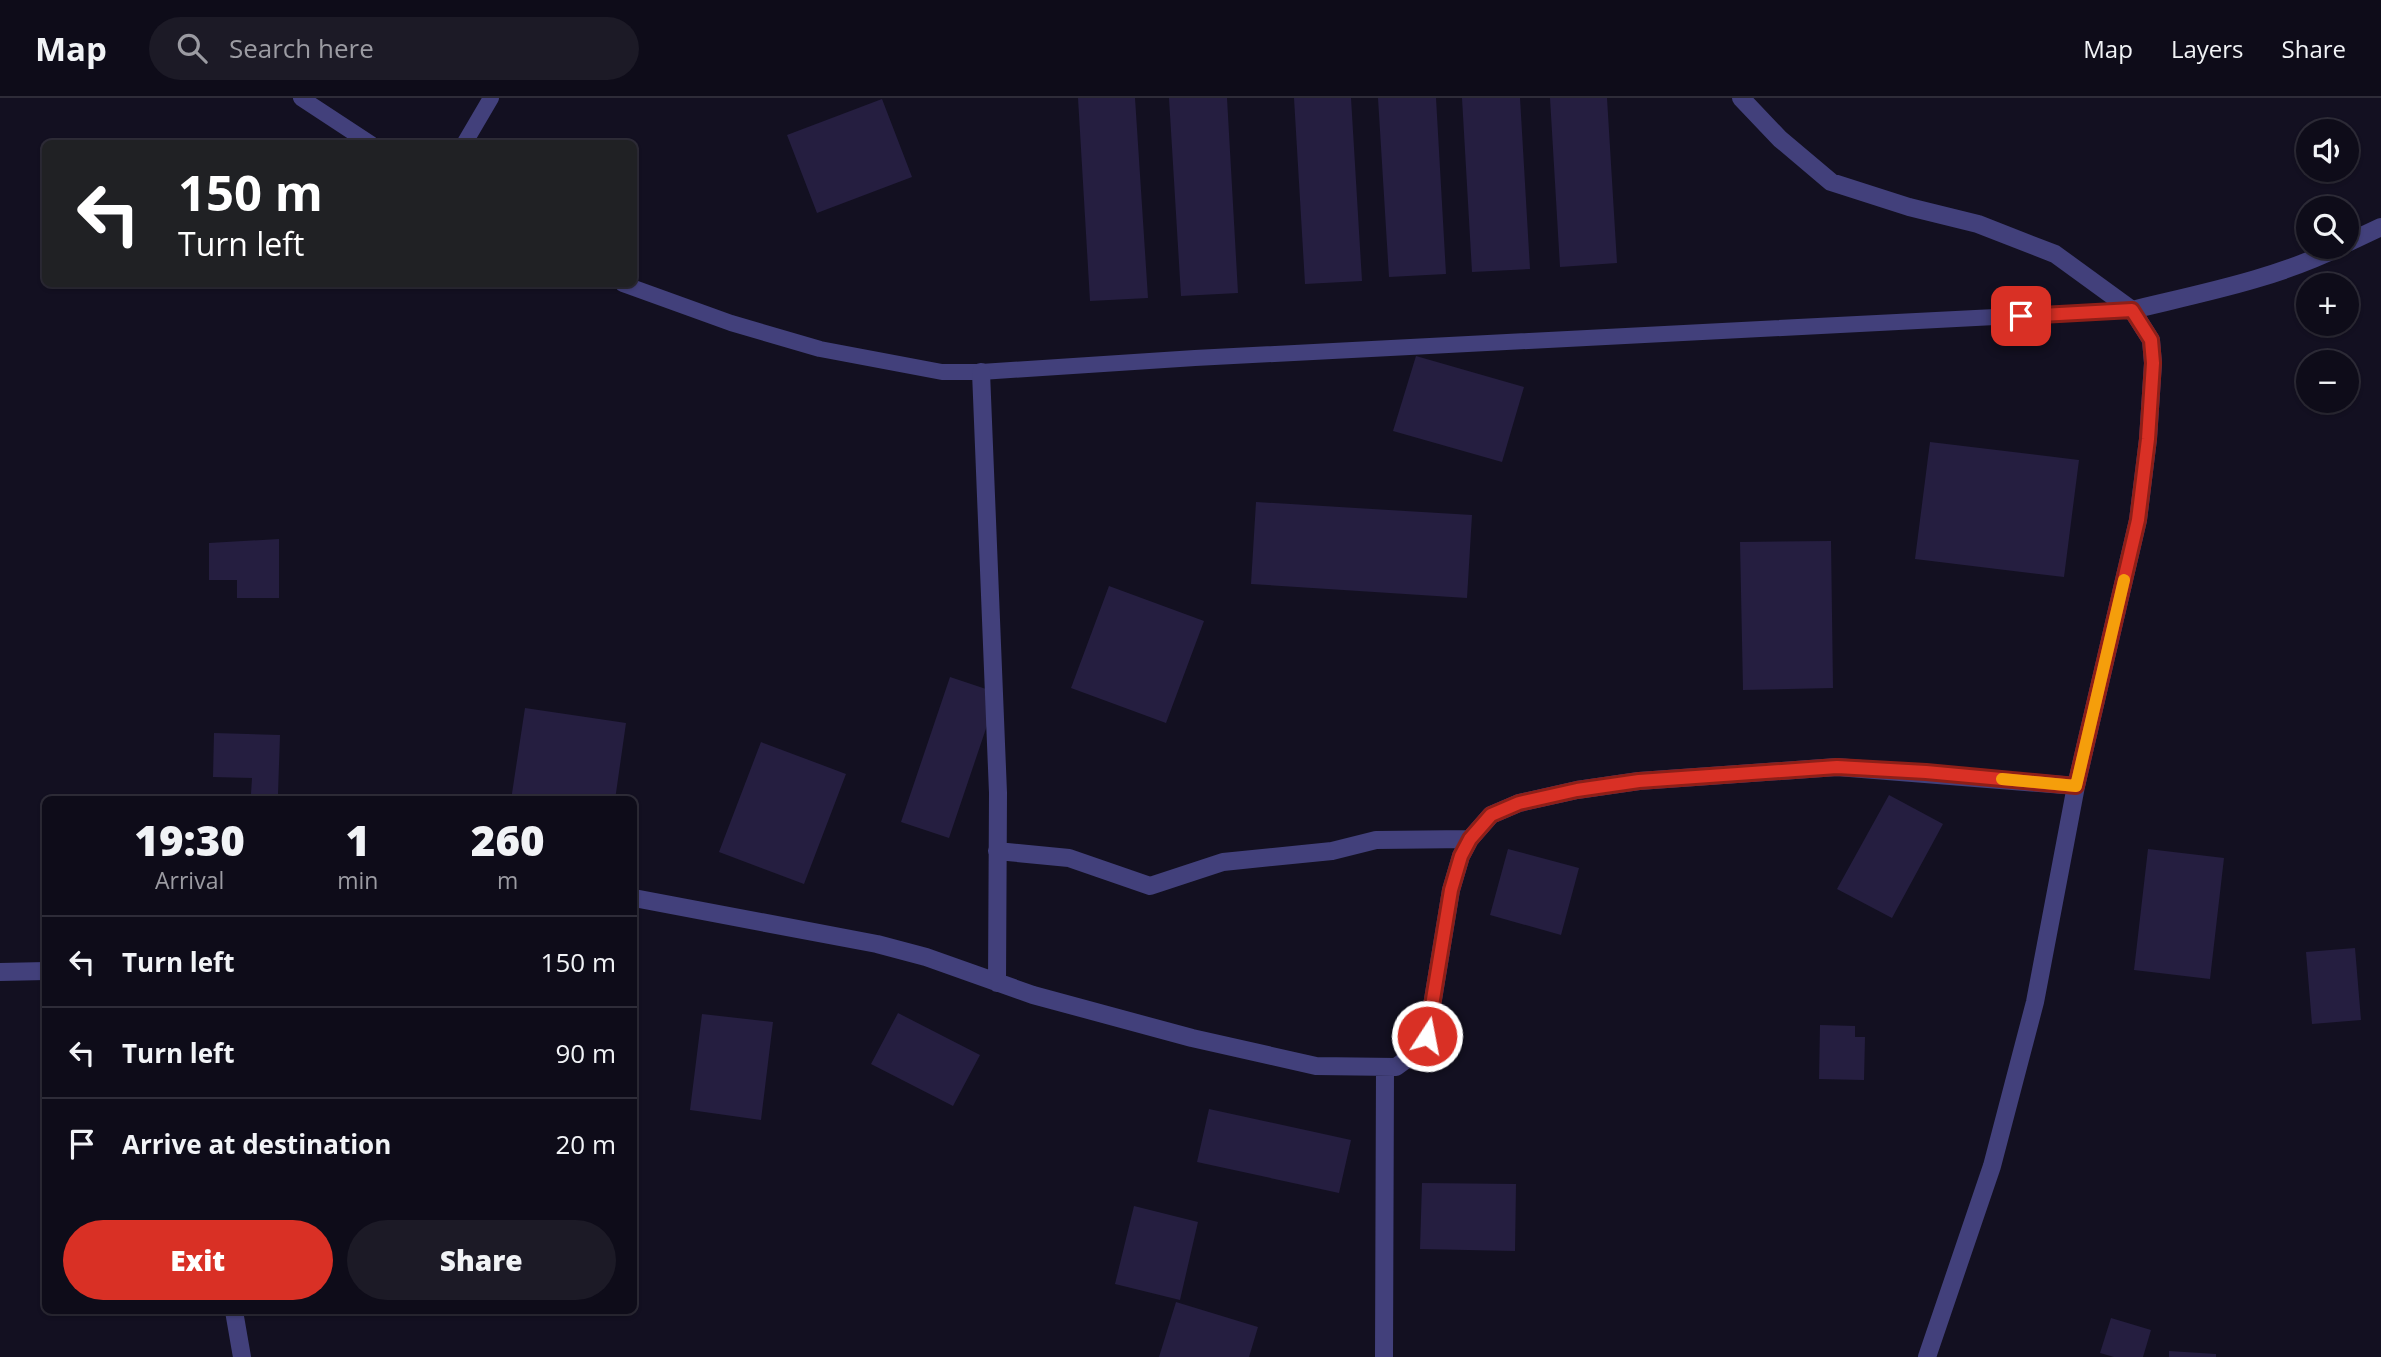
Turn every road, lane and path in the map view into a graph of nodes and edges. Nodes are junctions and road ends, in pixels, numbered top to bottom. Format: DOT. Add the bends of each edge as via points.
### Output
graph roads {
  1 [pos="301,98"];
  2 [pos="491,98"];
  3 [pos="1741,98"];
  4 [pos="365,140"];
  5 [pos="466,140"];
  6 [pos="2381,227"];
  7 [pos="2359,237"];
  8 [pos="2313,259"];
  9 [pos="631,287"];
  10 [pos="2132,310"];
  11 [pos="981,373"];
  12 [pos="2076,786"];
  13 [pos="1470,839"];
  14 [pos="997,851"];
  15 [pos="637,899"];
  16 [pos="42,971"];
  17 [pos="0,972"];
  18 [pos="997,983"];
  19 [pos="1385,1069"];
  20 [pos="235,1314"];
  21 [pos="242,1357"];
  22 [pos="1384,1357"];
  23 [pos="1927,1357"];
  1 -- 4 [label="lane"];
  2 -- 5 [label="lane"];
  3 -- 10 [label="street" via="1831,182 1978,224 2055,254"];
  6 -- 7 [label="street"];
  8 -- 10 [label="street"];
  9 -- 11 [label="lane" via="820,349 942,372"];
  10 -- 11 [label="lane"];
  10 -- 12 [label="street" via="2151,340 2148,439 2138,520"];
  11 -- 14 [label="street"];
  12 -- 13 [label="street" via="1837,767 1639,781 1519,803 1491,815"];
  12 -- 23 [label="street" via="2022,1057 1992,1166"];
  13 -- 14 [label="street" via="1376,840 1332,851 1203,866 1144,886 1069,858"];
  13 -- 19 [label="street" via="1451,890 1427,1036 1409,1059"];
  14 -- 18 [label="street"];
  15 -- 18 [label="street" via="877,944"];
  16 -- 17 [label="street"];
  18 -- 19 [label="street" via="1192,1038 1316,1066"];
  19 -- 22 [label="street"];
  20 -- 21 [label="street"];
}
